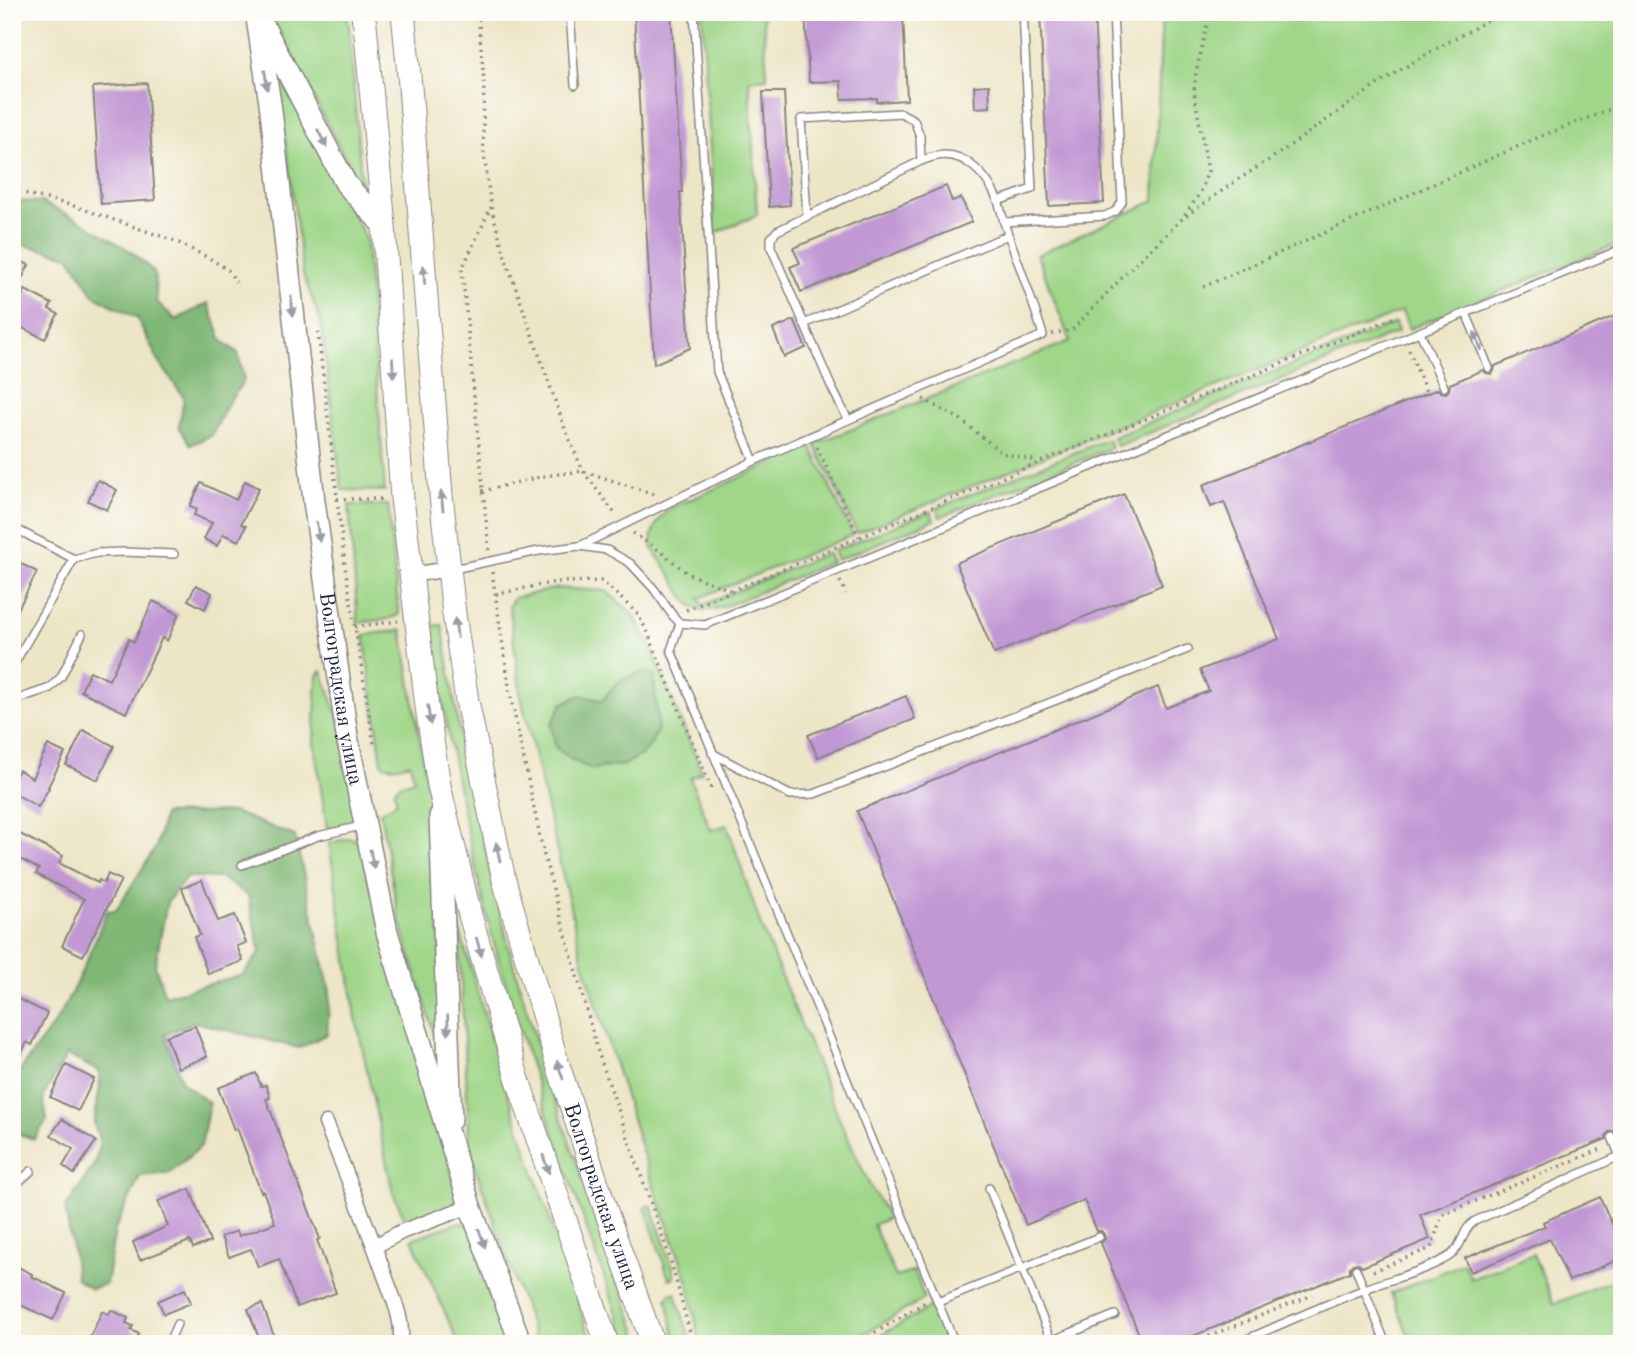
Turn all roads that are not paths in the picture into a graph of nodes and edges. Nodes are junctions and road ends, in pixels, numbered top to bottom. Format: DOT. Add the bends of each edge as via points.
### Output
graph roads {
  1 [pos="256,12"];
  2 [pos="362,12"];
  3 [pos="570,12"];
  4 [pos="694,12"];
  5 [pos="1023,12"];
  6 [pos="1114,12"];
  7 [pos="410,15"];
  8 [pos="575,85"];
  9 [pos="921,161"];
  10 [pos="998,201"];
  11 [pos="807,216"];
  12 [pos="1004,222"];
  13 [pos="384,226"];
  14 [pos="1008,235"];
  15 [pos="1622,249"];
  16 [pos="1466,313"];
  17 [pos="804,324"];
  18 [pos="1420,332"];
  19 [pos="1489,368"];
  20 [pos="1444,387"];
  21 [pos="848,420"];
  22 [pos="754,461"];
  23 [pos="12,527"];
  24 [pos="579,546"];
  25 [pos="174,554"];
  26 [pos="74,559"];
  27 [pos="449,569"];
  28 [pos="411,575"];
  29 [pos="680,623"];
  30 [pos="82,634"];
  31 [pos="1188,649"];
  32 [pos="12,670"];
  33 [pos="12,701"];
  34 [pos="712,753"];
  35 [pos="439,786"];
  36 [pos="365,825"];
  37 [pos="242,865"];
  38 [pos="326,1124"];
  39 [pos="1613,1140"];
  40 [pos="453,1150"];
  41 [pos="1621,1157"];
  42 [pos="31,1171"];
  43 [pos="12,1188"];
  44 [pos="989,1188"];
  45 [pos="470,1206"];
  46 [pos="1099,1237"];
  47 [pos="375,1246"];
  48 [pos="1022,1268"];
  49 [pos="1357,1273"];
  50 [pos="1364,1289"];
  51 [pos="938,1302"];
  52 [pos="1115,1315"];
  53 [pos="177,1324"];
  54 [pos="1052,1342"];
  55 [pos="167,1344"];
  56 [pos="400,1344"];
  57 [pos="521,1344"];
  58 [pos="607,1344"];
  59 [pos="653,1344"];
  60 [pos="955,1344"];
  61 [pos="1236,1344"];
  62 [pos="1386,1344"];
  1 -- 13 [label="main road, one-way" via="346,184"];
  1 -- 36 [label="main road, Волгоградская улица, one-way" via="314,501 347,736"];
  2 -- 13 [label="main road, Волгоградская улица"];
  3 -- 8 [label="lane"];
  4 -- 22 [label="lane" via="717,372"];
  5 -- 10 [label="lane" via="1032,189"];
  6 -- 12 [label="lane" via="1122,202 1105,216"];
  27 -- 7 [label="main road, Волгоградская улица, one-way"];
  9 -- 10 [label="lane" via="939,155 959,157 975,167"];
  9 -- 11 [label="lane"];
  9 -- 11 [label="lane" via="914,120 901,113 801,119"];
  10 -- 12 [label="lane"];
  11 -- 17 [label="lane" via="771,238"];
  12 -- 14 [label="lane"];
  13 -- 28 [label="main road, Волгоградская улица, one-way" via="398,453"];
  14 -- 17 [label="lane"];
  14 -- 21 [label="lane" via="1043,335"];
  15 -- 16 [label="lane"];
  16 -- 18 [label="lane"];
  19 -- 16 [label="lane, one-way"];
  17 -- 21 [label="lane"];
  18 -- 20 [label="lane"];
  18 -- 29 [label="lane" via="705,625"];
  21 -- 22 [label="lane"];
  22 -- 24 [label="lane"];
  23 -- 26 [label="lane"];
  24 -- 27 [label="lane"];
  24 -- 29 [label="lane" via="607,550 631,563"];
  25 -- 26 [label="lane" via="97,553"];
  26 -- 32 [label="lane"];
  27 -- 28 [label="street"];
  59 -- 27 [label="main road, Волгоградская улица, one-way" via="556,1059 504,880 467,701"];
  28 -- 35 [label="main road, Волгоградская улица, one-way"];
  29 -- 34 [label="lane" via="671,650"];
  30 -- 33 [label="lane" via="61,677 50,688"];
  31 -- 34 [label="lane" via="814,794 790,795"];
  34 -- 51 [label="lane"];
  35 -- 40 [label="main road, one-way"];
  35 -- 58 [label="main road, Волгоградская улица, one-way" via="517,1077"];
  36 -- 37 [label="lane" via="318,836"];
  36 -- 40 [label="main road, Волгоградская улица, one-way" via="387,932"];
  38 -- 47 [label="street"];
  39 -- 41 [label="lane"];
  40 -- 45 [label="main road, Волгоградская улица"];
  41 -- 50 [label="lane" via="1475,1221 1451,1255"];
  42 -- 43 [label="lane"];
  44 -- 48 [label="lane"];
  45 -- 47 [label="street"];
  45 -- 57 [label="main road, Волгоградская улица, one-way"];
  46 -- 48 [label="lane"];
  47 -- 56 [label="street" via="398,1314"];
  48 -- 51 [label="lane"];
  48 -- 54 [label="lane"];
  49 -- 50 [label="lane"];
  50 -- 61 [label="lane"];
  50 -- 62 [label="lane"];
  51 -- 60 [label="lane"];
  52 -- 54 [label="lane"];
  53 -- 55 [label="lane"];
}
